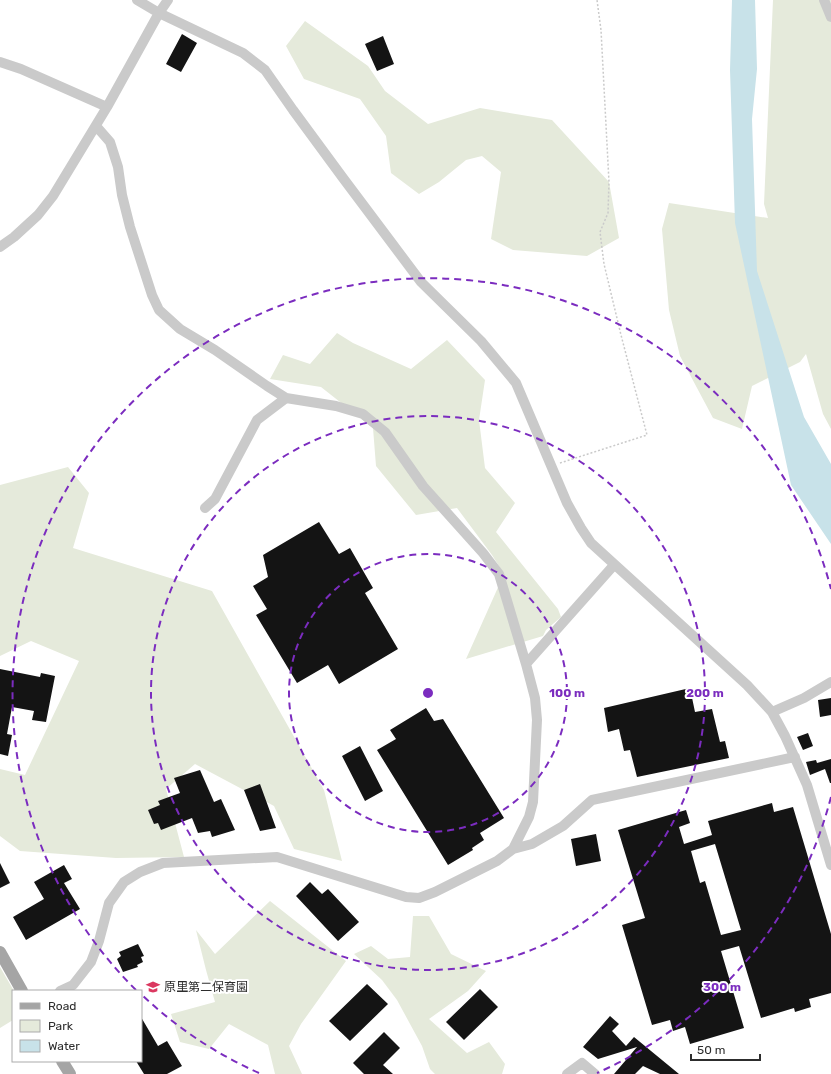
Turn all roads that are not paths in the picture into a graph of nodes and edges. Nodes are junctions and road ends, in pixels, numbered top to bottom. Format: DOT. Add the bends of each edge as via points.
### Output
graph roads {
  1 [pos="137,0"];
  2 [pos="168,0"];
  3 [pos="824,0"];
  4 [pos="159,13"];
  5 [pos="831,17"];
  6 [pos="0,62"];
  7 [pos="107,107"];
  8 [pos="96,126"];
  9 [pos="0,247"];
  10 [pos="286,398"];
  11 [pos="205,508"];
  12 [pos="614,565"];
  13 [pos="526,664"];
  14 [pos="831,682"];
  15 [pos="772,712"];
  16 [pos="795,757"];
  17 [pos="513,849"];
  18 [pos="831,865"];
  19 [pos="0,952"];
  20 [pos="21,990"];
  21 [pos="62,990"];
  22 [pos="63,1062"];
  23 [pos="70,1074"];
  24 [pos="567,1074"];
  25 [pos="595,1074"];
  1 -- 4 [label="street"];
  2 -- 4 [label="street"];
  3 -- 5 [label="street"];
  4 -- 7 [label="street"];
  4 -- 12 [label="street" via="243,53 266,70 421,282 481,341 516,383 567,503 592,543"];
  6 -- 7 [label="street"];
  7 -- 8 [label="street"];
  8 -- 9 [label="street" via="53,196 38,215"];
  8 -- 10 [label="street" via="110,142 118,167 130,227 159,310 180,329"];
  10 -- 11 [label="street" via="257,420 215,499"];
  10 -- 13 [label="street" via="336,406 363,414 385,432 423,486 483,553 498,574"];
  12 -- 13 [label="street"];
  12 -- 15 [label="street" via="747,685"];
  13 -- 17 [label="street" via="535,698 537,720 533,802 529,817"];
  14 -- 15 [label="street" via="804,698"];
  15 -- 16 [label="street"];
  16 -- 17 [label="street" via="592,800 563,826 532,844"];
  16 -- 18 [label="street" via="807,786"];
  17 -- 21 [label="street" via="497,861 419,898 406,897 276,857 163,863 124,882 109,903 91,962 73,985"];
  19 -- 20 [label="main road"];
  22 -- 23 [label="main road"];
  24 -- 25 [label="street" via="582,1063"];
}
